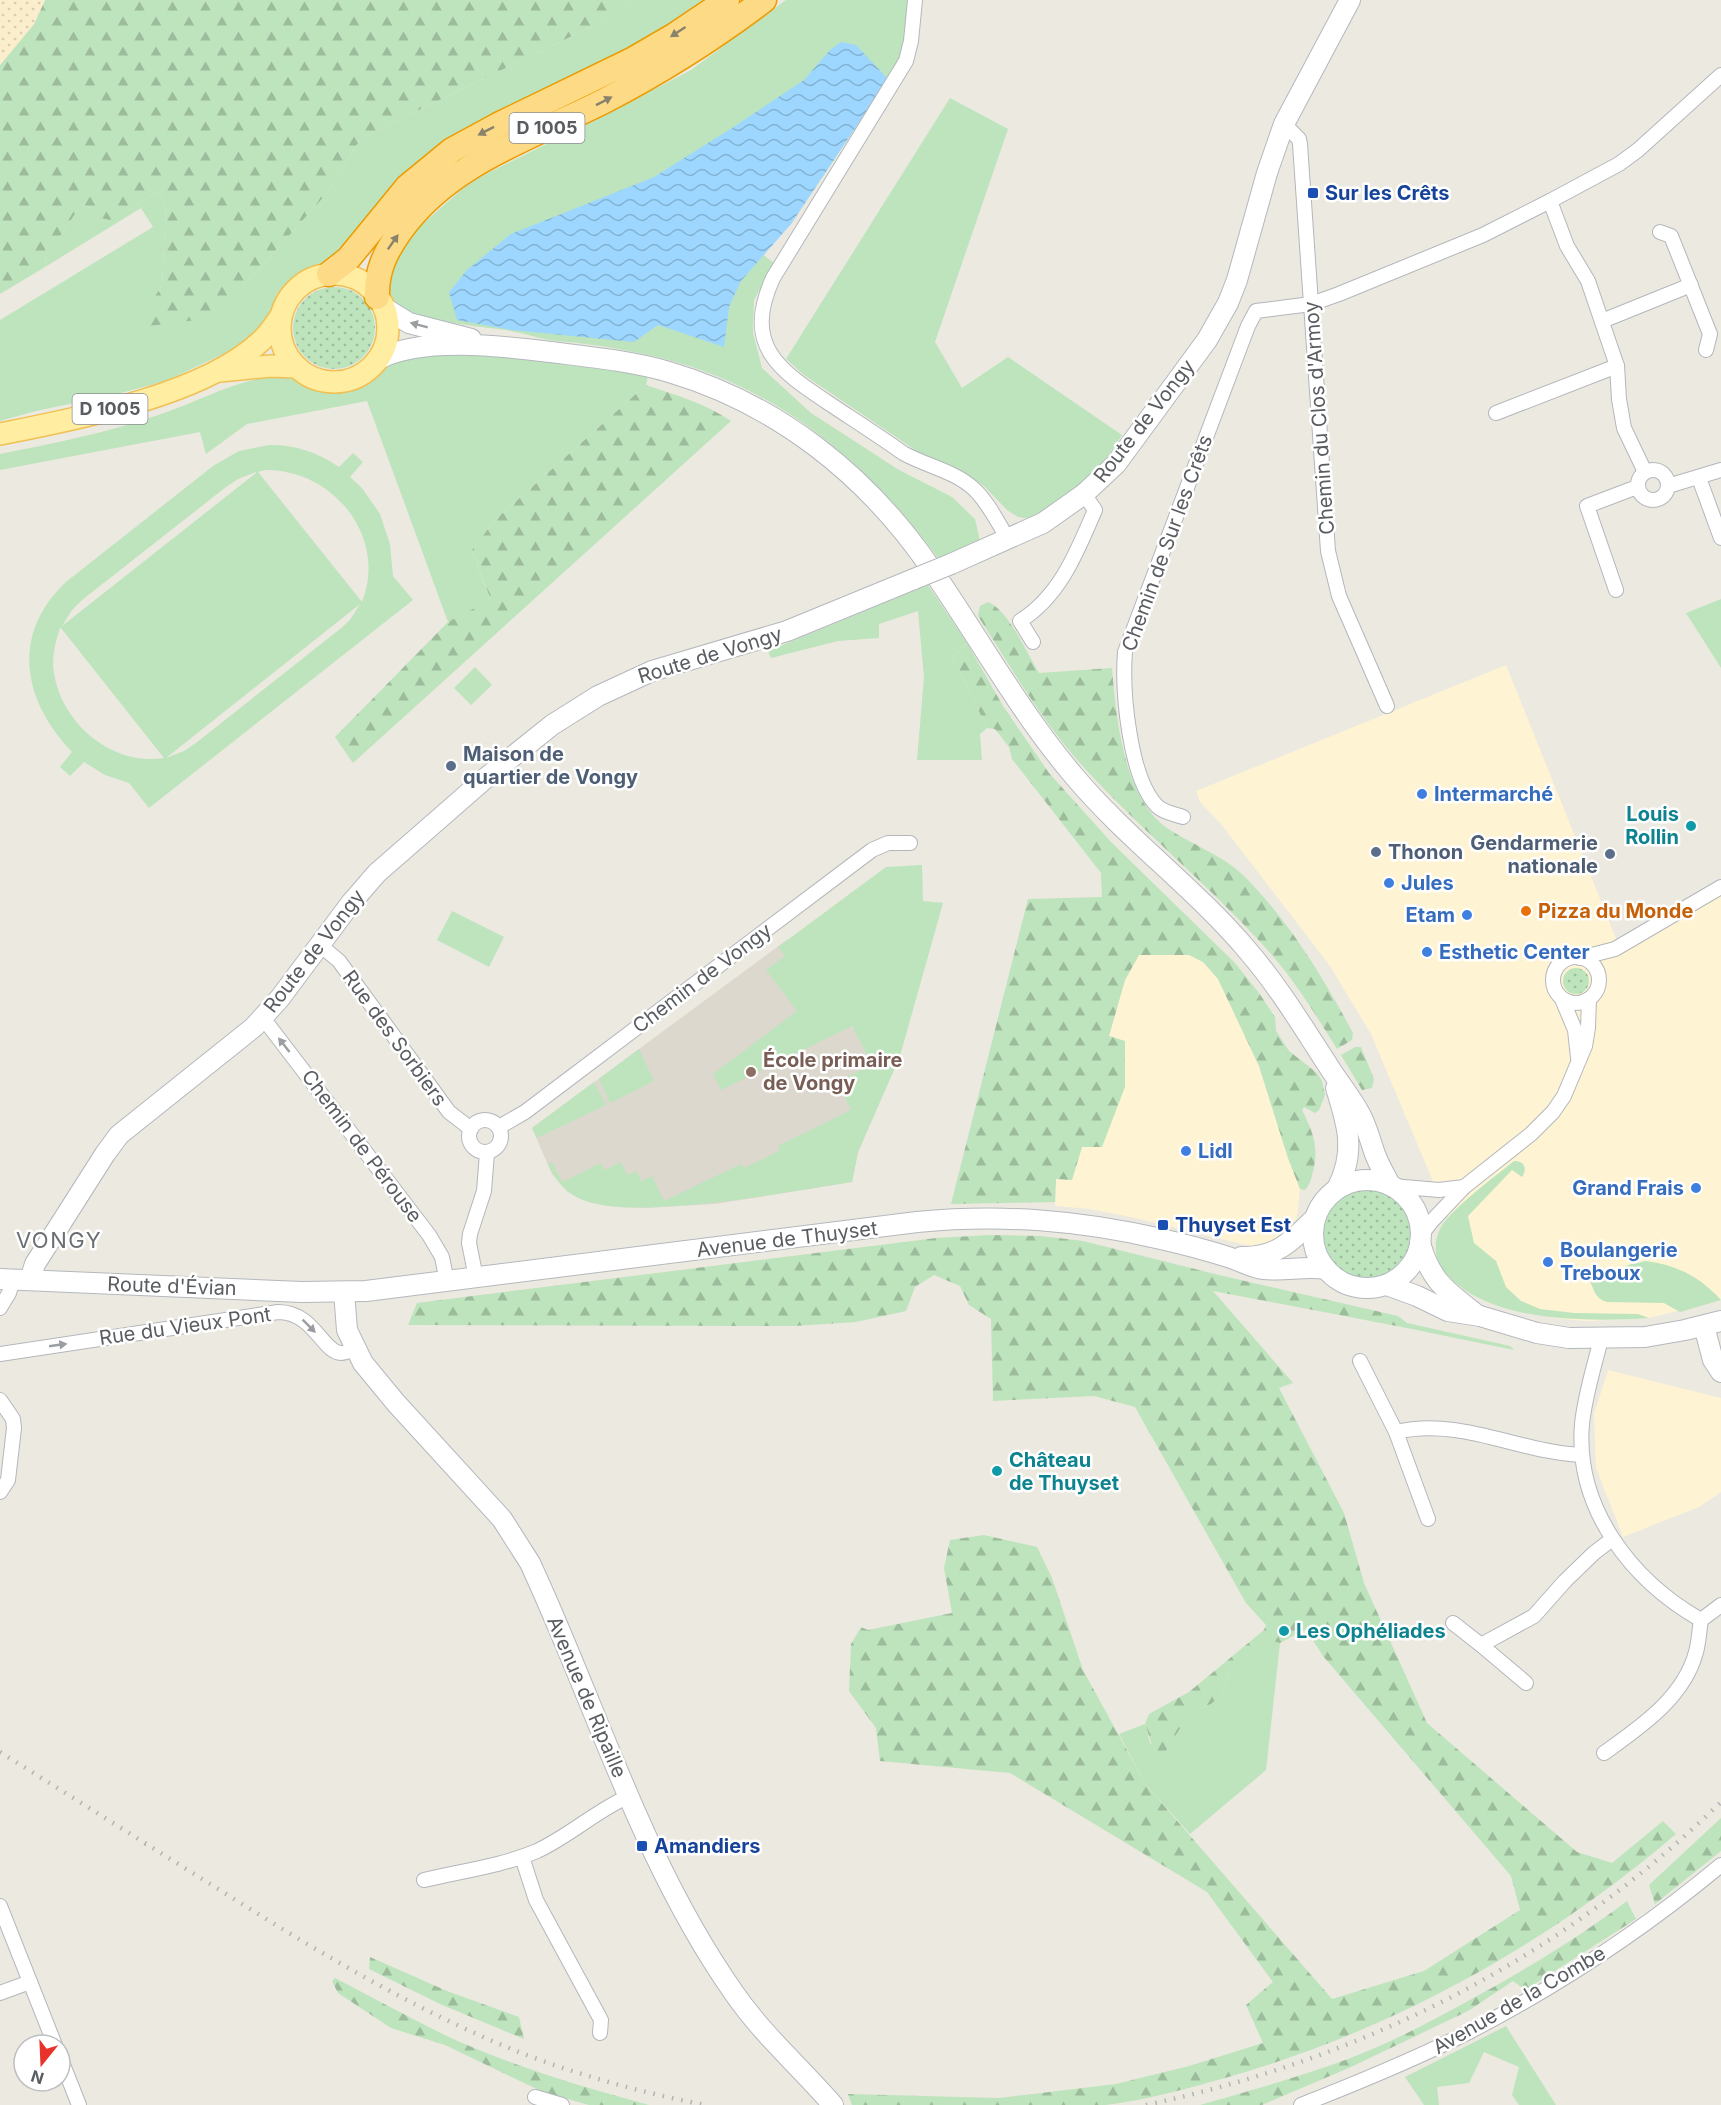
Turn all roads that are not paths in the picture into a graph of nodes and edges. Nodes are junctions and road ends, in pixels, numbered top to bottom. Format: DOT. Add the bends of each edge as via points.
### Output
graph roads {
  1 [pos="727,0"];
  2 [pos="764,0"];
  3 [pos="915,0"];
  4 [pos="1350,0"];
  5 [pos="1721,75"];
  6 [pos="1284,124"];
  7 [pos="1550,201"];
  8 [pos="1660,232"];
  9 [pos="329,274"];
  10 [pos="1691,285"];
  11 [pos="380,302"];
  12 [pos="1311,304"];
  13 [pos="281,316"];
  14 [pos="1602,321"];
  15 [pos="496,346"];
  16 [pos="1706,350"];
  17 [pos="377,360"];
  18 [pos="1617,366"];
  19 [pos="297,367"];
  20 [pos="216,372"];
  21 [pos="1496,413"];
  22 [pos="0,434"];
  23 [pos="1721,470"];
  24 [pos="1645,472"];
  25 [pos="1699,478"];
  26 [pos="1668,486"];
  27 [pos="1637,487"];
  28 [pos="1084,494"];
  29 [pos="1721,538"];
  30 [pos="1008,539"];
  31 [pos="1616,590"];
  32 [pos="1034,642"];
  33 [pos="1387,706"];
  34 [pos="1183,817"];
  35 [pos="910,843"];
  36 [pos="1721,887"];
  37 [pos="320,945"];
  38 [pos="1615,949"];
  39 [pos="1580,958"];
  40 [pos="1598,975"];
  41 [pos="1562,999"];
  42 [pos="1589,999"];
  43 [pos="263,1017"];
  44 [pos="1578,1063"];
  45 [pos="1330,1070"];
  46 [pos="499,1127"];
  47 [pos="471,1129"];
  48 [pos="487,1153"];
  49 [pos="1391,1186"];
  50 [pos="1464,1187"];
  51 [pos="1337,1189"];
  52 [pos="1315,1218"];
  53 [pos="1421,1239"];
  54 [pos="1229,1257"];
  55 [pos="1326,1269"];
  56 [pos="476,1278"];
  57 [pos="14,1280"];
  58 [pos="447,1282"];
  59 [pos="1387,1285"];
  60 [pos="344,1292"];
  61 [pos="0,1308"];
  62 [pos="1480,1316"];
  63 [pos="1712,1323"];
  64 [pos="1601,1339"];
  65 [pos="355,1348"];
  66 [pos="0,1354"];
  67 [pos="1360,1361"];
  68 [pos="1721,1372"];
  69 [pos="0,1400"];
  70 [pos="1396,1432"];
  71 [pos="1581,1455"];
  72 [pos="0,1492"];
  73 [pos="1428,1519"];
  74 [pos="1611,1540"];
  75 [pos="1721,1605"];
  76 [pos="1701,1620"];
  77 [pos="1453,1623"];
  78 [pos="1481,1645"];
  79 [pos="1526,1683"];
  80 [pos="1604,1753"];
  81 [pos="629,1796"];
  82 [pos="522,1857"];
  83 [pos="1721,1865"];
  84 [pos="424,1880"];
  85 [pos="0,1906"];
  86 [pos="30,1982"];
  87 [pos="0,1993"];
  88 [pos="50,2033"];
  89 [pos="600,2033"];
  90 [pos="72,2087"];
  91 [pos="535,2097"];
  92 [pos="79,2105"];
  93 [pos="562,2105"];
  94 [pos="833,2105"];
  95 [pos="1301,2105"];
  1 -- 9 [label="highway, D 1005, one-way" via="624,64 452,150 407,187 348,259"];
  11 -- 2 [label="highway, D 1005, one-way" via="379,272 388,248 413,215 449,181 499,151 666,67"];
  3 -- 30 [label="street" via="906,61 773,278 764,306 764,336 772,358 791,378 903,453 973,488"];
  4 -- 6 [label="street, Route de Vongy"];
  5 -- 7 [label="street, Chemin de Sur les Crêts" via="1638,150"];
  6 -- 12 [label="street, Chemin du Clos d'Armoy" via="1300,144"];
  6 -- 28 [label="street, Route de Vongy" via="1245,254 1221,318 1116,464"];
  7 -- 12 [label="street, Chemin de Sur les Crêts" via="1435,256"];
  7 -- 14 [label="street" via="1567,246 1588,281"];
  8 -- 10 [label="street" via="1671,236"];
  9 -- 11 [label="main road" via="356,279 372,290"];
  9 -- 13 [label="main road" via="310,279 295,290"];
  10 -- 14 [label="street"];
  10 -- 16 [label="street" via="1710,334"];
  15 -- 11 [label="street, one-way" via="409,323"];
  11 -- 17 [label="main road" via="387,334"];
  12 -- 33 [label="street, Chemin du Clos d'Armoy" via="1328,551 1339,596"];
  12 -- 34 [label="street, Chemin de Sur les Crêts" via="1256,311 1251,318 1125,652 1125,705 1138,768 1157,806"];
  13 -- 19 [label="main road" via="282,343"];
  13 -- 20 [label="main road, D 1005" via="262,341"];
  14 -- 18 [label="street"];
  15 -- 17 [label="street" via="416,347"];
  15 -- 45 [label="street" via="636,364 695,381 776,419 849,472 927,563 1028,716 1074,777 1247,949 1294,1010"];
  17 -- 19 [label="main road" via="364,372 338,381 312,377"];
  18 -- 21 [label="street"];
  18 -- 24 [label="street" via="1624,428"];
  19 -- 20 [label="main road, D 1005"];
  20 -- 22 [label="main road, D 1005" via="132,403"];
  23 -- 25 [label="street"];
  24 -- 26 [label="street" via="1661,472"];
  24 -- 27 [label="street"];
  25 -- 26 [label="street"];
  25 -- 29 [label="street"];
  26 -- 27 [label="street" via="1664,496 1653,500 1643,497"];
  27 -- 31 [label="street" via="1587,506"];
  28 -- 30 [label="street, Route de Vongy" via="1043,523"];
  28 -- 32 [label="street" via="1095,510 1080,547 1044,603 1020,621"];
  30 -- 37 [label="street, Route de Vongy, bridge" via="793,629 652,671 572,711 518,751 403,849 364,886"];
  35 -- 46 [label="street, Chemin de Vongy" via="888,843 872,849"];
  36 -- 38 [label="street"];
  37 -- 43 [label="street, Route de Vongy"];
  37 -- 47 [label="street, Rue des Sorbiers" via="337,958 449,1112"];
  38 -- 39 [label="street"];
  38 -- 40 [label="street"];
  39 -- 40 [label="street" via="1593,966"];
  39 -- 41 [label="street" via="1564,960 1556,969 1553,985"];
  40 -- 42 [label="street" via="1596,990"];
  41 -- 42 [label="street" via="1573,1003"];
  41 -- 44 [label="street" via="1576,1034"];
  42 -- 44 [label="street" via="1588,1035"];
  43 -- 57 [label="street, Route de Vongy" via="115,1139 35,1264"];
  58 -- 43 [label="street, Chemin de Pérouse, one-way" via="442,1257 429,1235"];
  44 -- 50 [label="street" via="1564,1096 1547,1119"];
  45 -- 49 [label="street" via="1360,1113"];
  45 -- 51 [label="street" via="1349,1138 1346,1166"];
  46 -- 47 [label="street" via="484,1120"];
  46 -- 48 [label="street" via="500,1144"];
  47 -- 48 [label="street" via="472,1146"];
  48 -- 56 [label="street" via="484,1191 469,1243"];
  49 -- 50 [label="street" via="1439,1190"];
  49 -- 51 [label="street" via="1363,1180"];
  49 -- 53 [label="street" via="1412,1204 1418,1215"];
  50 -- 53 [label="street" via="1431,1222"];
  51 -- 52 [label="street"];
  52 -- 54 [label="street, Avenue de Thuyset" via="1273,1253"];
  52 -- 55 [label="street" via="1314,1245"];
  53 -- 59 [label="street" via="1409,1268"];
  53 -- 62 [label="street" via="1429,1269 1440,1284"];
  54 -- 55 [label="street, Avenue de Thuyset" via="1263,1269"];
  54 -- 56 [label="street, Avenue de Thuyset" via="1101,1226 978,1218"];
  55 -- 59 [label="street" via="1354,1287"];
  56 -- 58 [label="street, Avenue de Thuyset"];
  57 -- 60 [label="street, Route d'Évian"];
  57 -- 61 [label="street"];
  58 -- 60 [label="street, Avenue de Thuyset"];
  59 -- 62 [label="street" via="1448,1311"];
  60 -- 65 [label="street, Avenue de Ripaille" via="346,1321"];
  62 -- 64 [label="street" via="1553,1336"];
  63 -- 64 [label="street" via="1655,1336"];
  63 -- 68 [label="street" via="1713,1360"];
  64 -- 71 [label="street" via="1582,1423"];
  66 -- 65 [label="street, Rue du Vieux Pont, one-way" via="286,1312 302,1318 332,1349 343,1353"];
  65 -- 81 [label="street, Avenue de Ripaille" via="372,1376 517,1540 541,1586"];
  67 -- 70 [label="street"];
  69 -- 72 [label="street" via="14,1428 8,1480"];
  70 -- 71 [label="street" via="1411,1428 1461,1429 1559,1454"];
  70 -- 73 [label="street"];
  71 -- 74 [label="street" via="1587,1482"];
  74 -- 76 [label="street" via="1657,1590"];
  74 -- 78 [label="street" via="1565,1581 1534,1616"];
  75 -- 76 [label="street"];
  76 -- 80 [label="street" via="1696,1653 1673,1694 1657,1713"];
  77 -- 78 [label="street"];
  78 -- 79 [label="street"];
  81 -- 82 [label="street"];
  81 -- 94 [label="street, Avenue de Ripaille" via="678,1903 729,1986 764,2033"];
  82 -- 84 [label="street"];
  82 -- 89 [label="street" via="536,1900 601,2020"];
  83 -- 95 [label="street, Avenue de la Combe" via="1618,1943 1523,2002 1426,2053"];
  85 -- 86 [label="street"];
  86 -- 87 [label="street"];
  86 -- 88 [label="street"];
  90 -- 92 [label="street"];
  91 -- 93 [label="street"];
}
